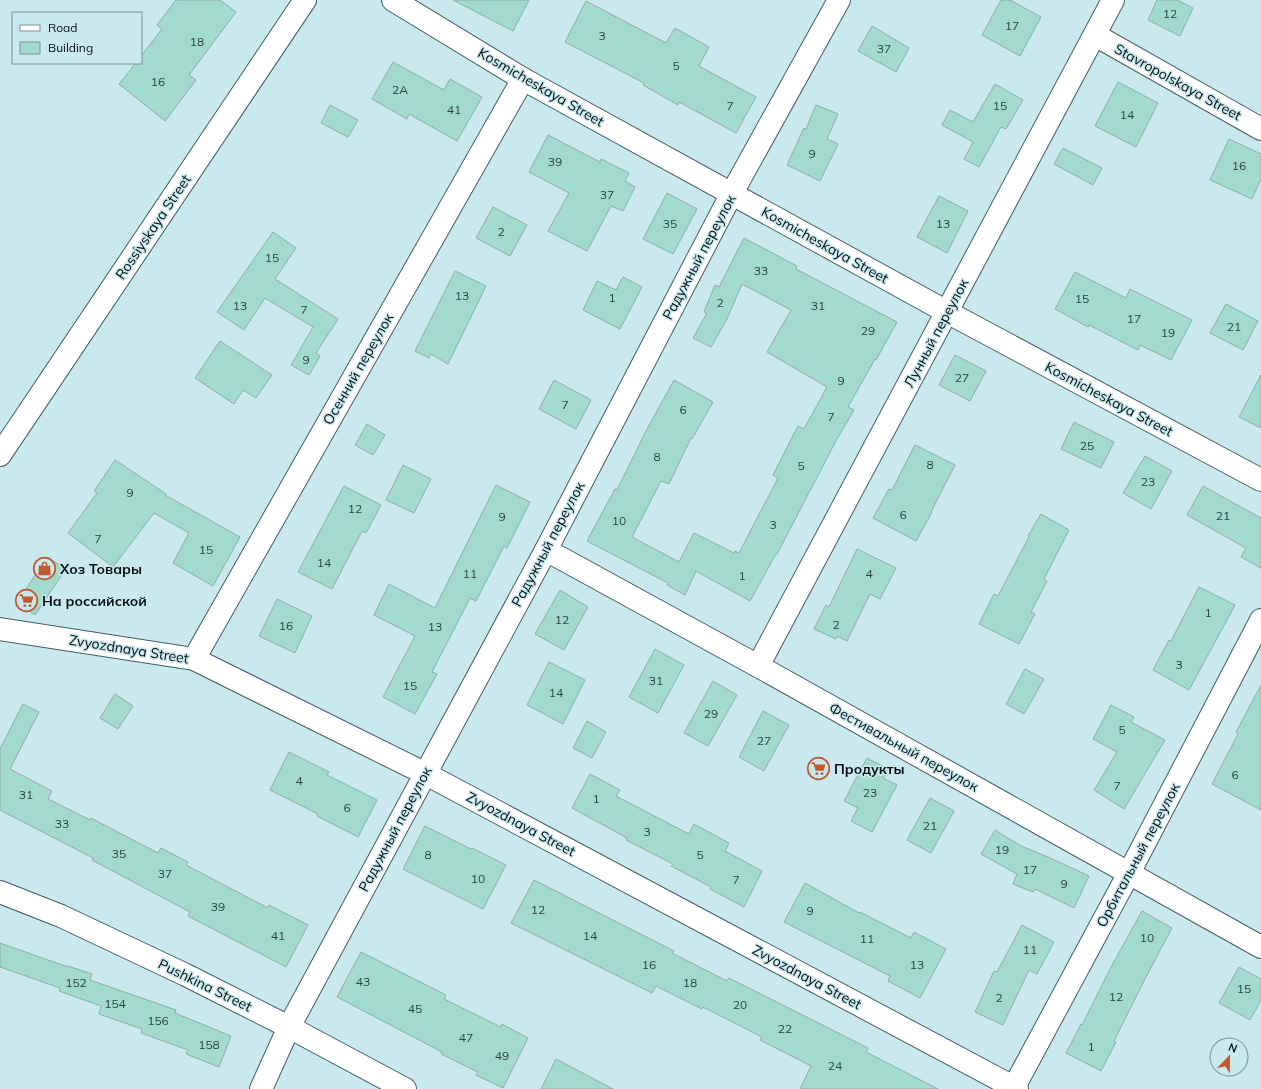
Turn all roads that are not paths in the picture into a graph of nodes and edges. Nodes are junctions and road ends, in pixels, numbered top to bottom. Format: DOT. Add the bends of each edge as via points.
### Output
graph roads {
  1 [pos="305,0"];
  2 [pos="393,0"];
  3 [pos="839,0"];
  4 [pos="1113,0"];
  5 [pos="1094,35"];
  6 [pos="523,79"];
  7 [pos="1261,129"];
  8 [pos="732,194"];
  9 [pos="947,312"];
  10 [pos="0,455"];
  11 [pos="1261,480"];
  12 [pos="546,550"];
  13 [pos="1261,620"];
  14 [pos="0,629"];
  15 [pos="194,659"];
  16 [pos="758,666"];
  17 [pos="426,774"];
  18 [pos="1129,873"];
  19 [pos="0,892"];
  20 [pos="1261,947"];
  21 [pos="289,1027"];
  22 [pos="1015,1088"];
  23 [pos="261,1089"];
  24 [pos="405,1089"];
  1 -- 10 [label="street, Rossiyskaya Street"];
  2 -- 6 [label="street, Kosmicheskaya Street"];
  3 -- 8 [label="street, Радужный переулок"];
  4 -- 5 [label="street, Лунный переулок"];
  5 -- 7 [label="street, Stavropolskaya Street"];
  5 -- 9 [label="street, Лунный переулок"];
  6 -- 8 [label="street, Kosmicheskaya Street"];
  6 -- 15 [label="street, Осенний переулок"];
  8 -- 9 [label="street, Kosmicheskaya Street"];
  8 -- 12 [label="street, Радужный переулок"];
  9 -- 11 [label="street, Kosmicheskaya Street"];
  9 -- 16 [label="street, Лунный переулок"];
  12 -- 16 [label="street, Фестивальный переулок"];
  12 -- 17 [label="street, Радужный переулок"];
  13 -- 18 [label="street, Орбитальный переулок"];
  14 -- 15 [label="street, Zvyozdnaya Street"];
  15 -- 17 [label="street, Zvyozdnaya Street"];
  16 -- 18 [label="street, Фестивальный переулок"];
  17 -- 21 [label="street, Радужный переулок"];
  17 -- 22 [label="street, Zvyozdnaya Street"];
  18 -- 20 [label="street, Фестивальный переулок"];
  18 -- 22 [label="street, Орбитальный переулок"];
  19 -- 21 [label="street, Pushkina Street" via="61,916"];
  21 -- 23 [label="street, Радужный переулок"];
  21 -- 24 [label="street, Pushkina Street"];
}
